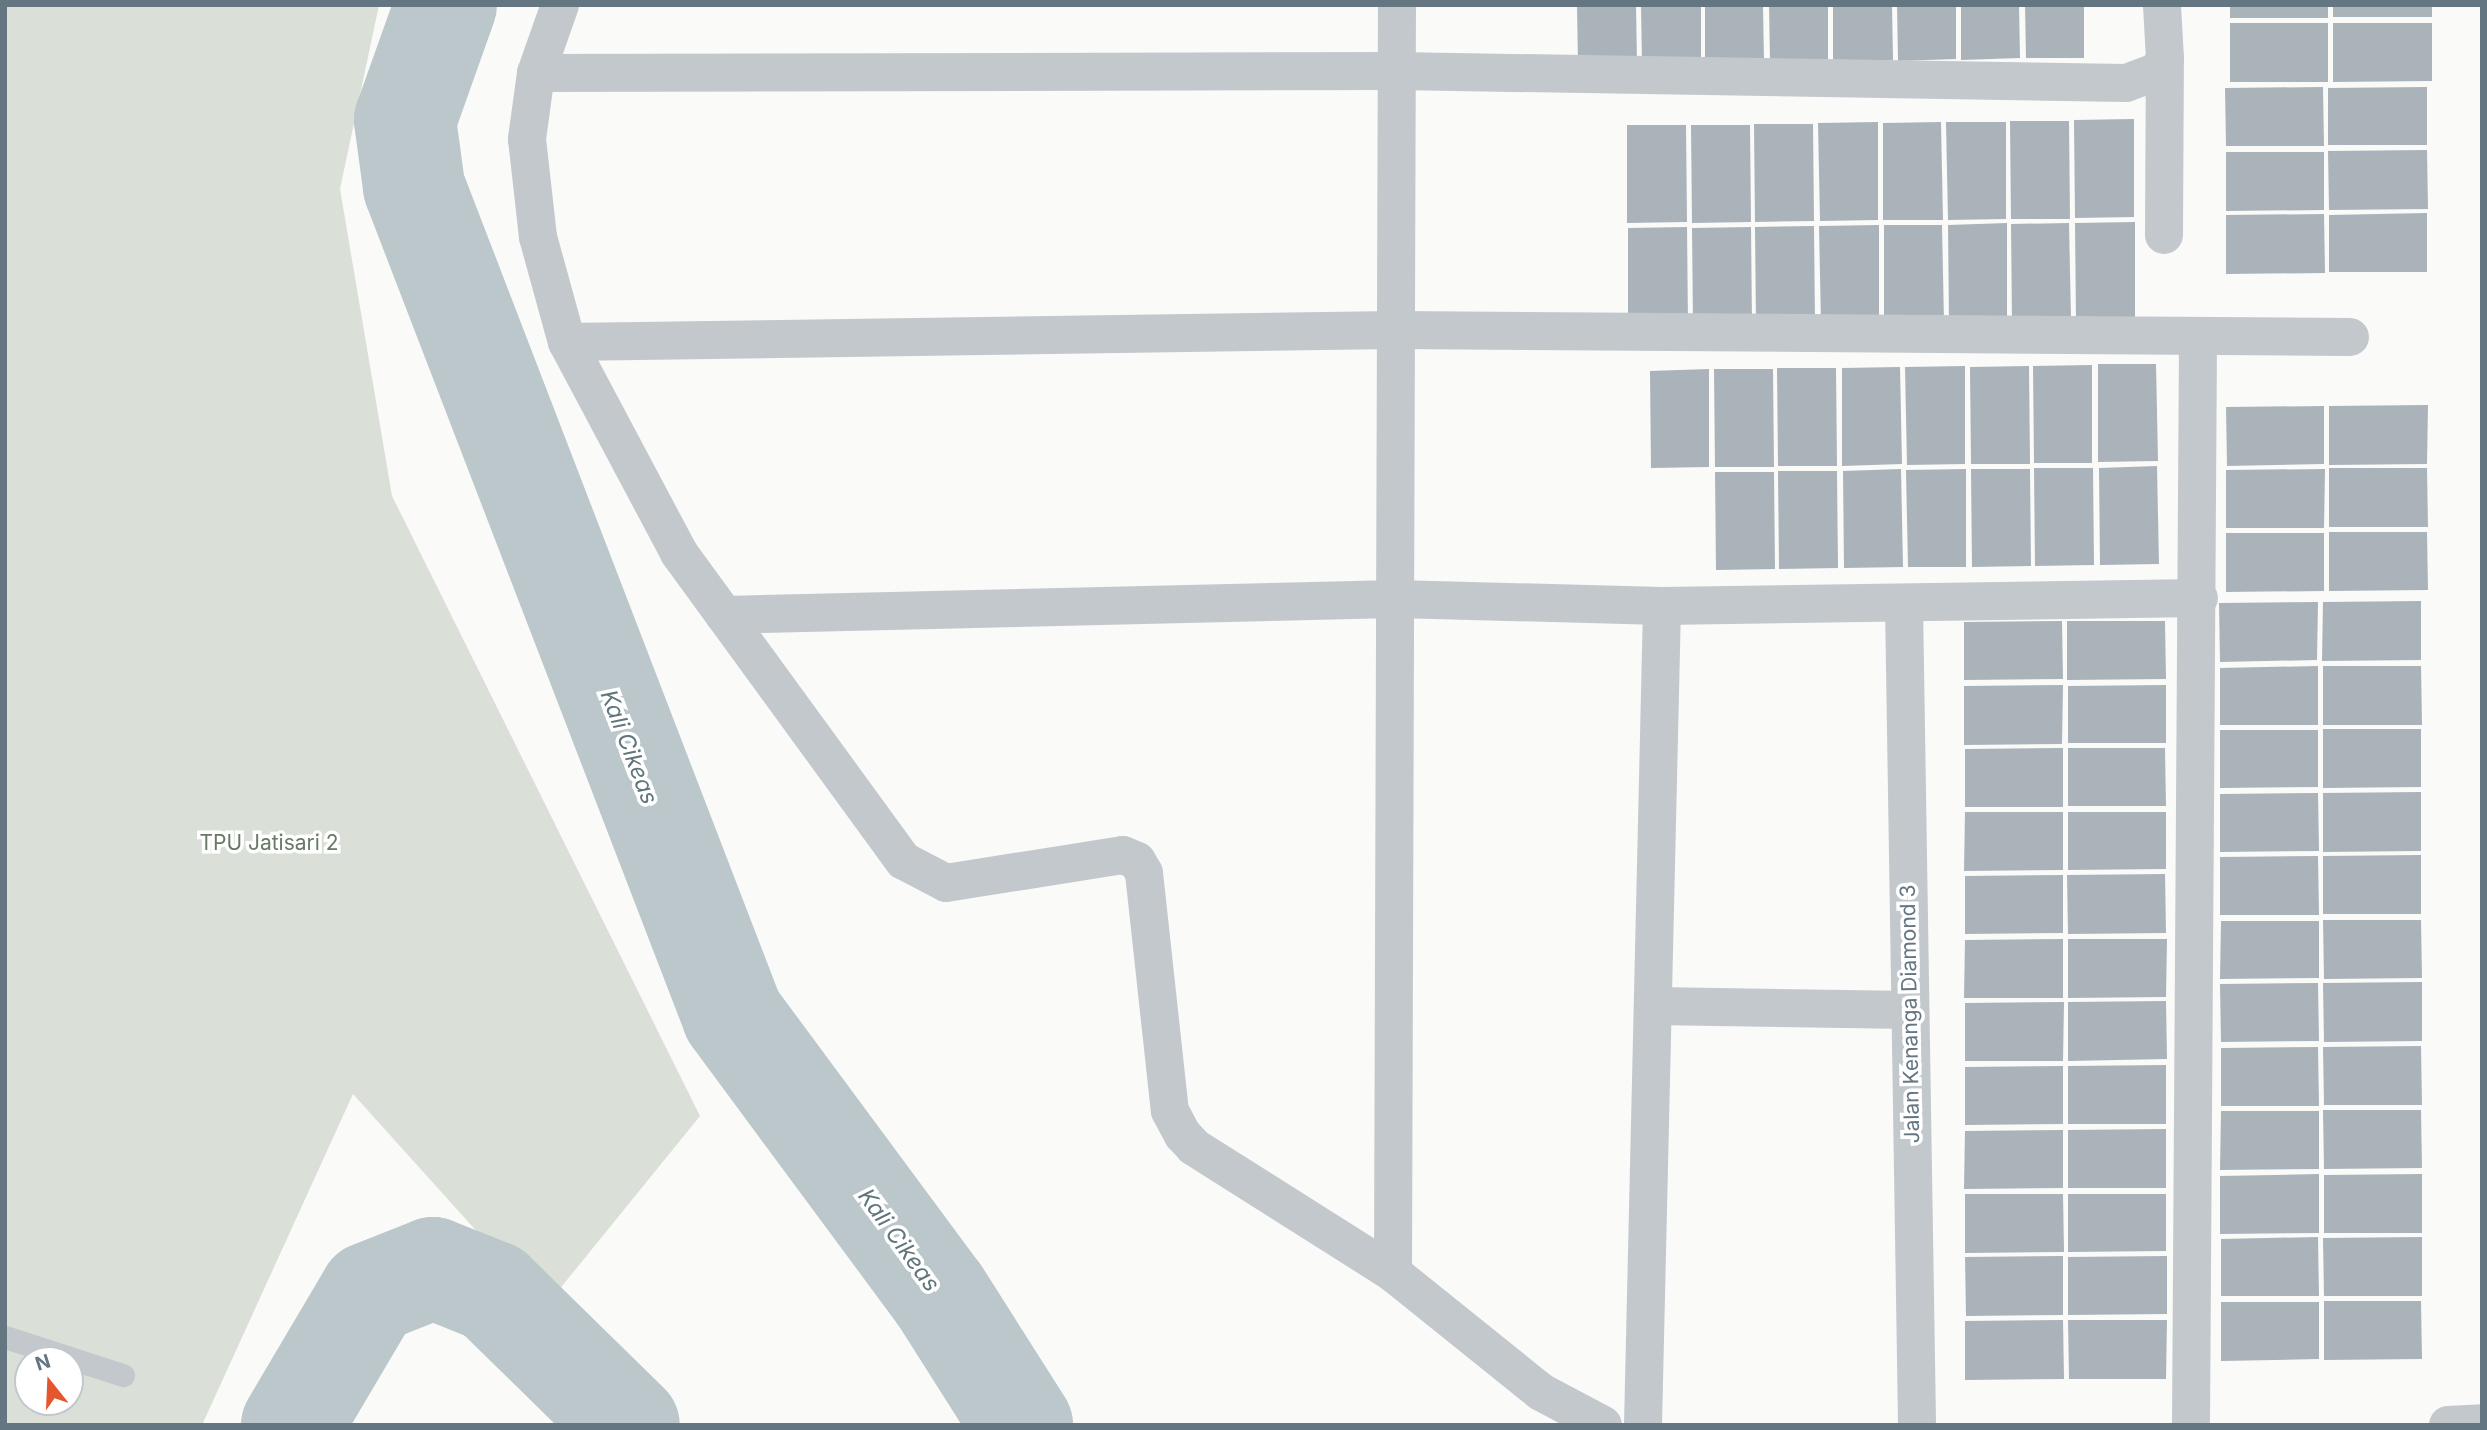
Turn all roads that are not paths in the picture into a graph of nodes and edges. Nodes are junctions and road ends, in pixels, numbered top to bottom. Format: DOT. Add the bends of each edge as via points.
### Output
graph roads {
  1 [pos="560,5"];
  2 [pos="1397,5"];
  3 [pos="2162,5"];
  4 [pos="2165,59"];
  5 [pos="1396,71"];
  6 [pos="536,73"];
  7 [pos="2164,235"];
  8 [pos="1396,330"];
  9 [pos="2350,337"];
  10 [pos="2198,338"];
  11 [pos="567,342"];
  12 [pos="2199,598"];
  13 [pos="1396,599"];
  14 [pos="1904,604"];
  15 [pos="1662,606"];
  16 [pos="724,615"];
  17 [pos="1653,1006"];
  18 [pos="1910,1010"];
  19 [pos="1393,1273"];
  20 [pos="5,1337"];
  21 [pos="123,1375"];
  22 [pos="2482,1423"];
  23 [pos="1603,1425"];
  24 [pos="1643,1425"];
  25 [pos="1917,1425"];
  26 [pos="2191,1425"];
  27 [pos="2448,1425"];
  1 -- 6 [label="street"];
  2 -- 5 [label="street"];
  3 -- 4 [label="street"];
  4 -- 5 [label="street" via="2157,72 2126,83"];
  4 -- 7 [label="street"];
  5 -- 6 [label="street"];
  5 -- 8 [label="street"];
  6 -- 11 [label="street" via="527,139 538,237"];
  8 -- 10 [label="street"];
  8 -- 11 [label="street"];
  8 -- 13 [label="street"];
  9 -- 10 [label="street"];
  10 -- 12 [label="street"];
  11 -- 16 [label="street" via="679,553"];
  12 -- 14 [label="street"];
  12 -- 26 [label="street"];
  13 -- 15 [label="street"];
  13 -- 16 [label="street"];
  13 -- 19 [label="street"];
  14 -- 15 [label="street"];
  14 -- 18 [label="street, Jalan Kenanga Diamond 3"];
  15 -- 17 [label="street"];
  16 -- 19 [label="street" via="904,861 922,874 946,883 1123,855 1137,861 1144,873 1170,1111 1175,1122 1194,1147"];
  17 -- 18 [label="street"];
  17 -- 24 [label="street"];
  18 -- 25 [label="street, Jalan Kenanga Diamond 3"];
  19 -- 23 [label="street" via="1541,1392"];
  20 -- 21 [label="lane"];
  22 -- 27 [label="street"];
}
